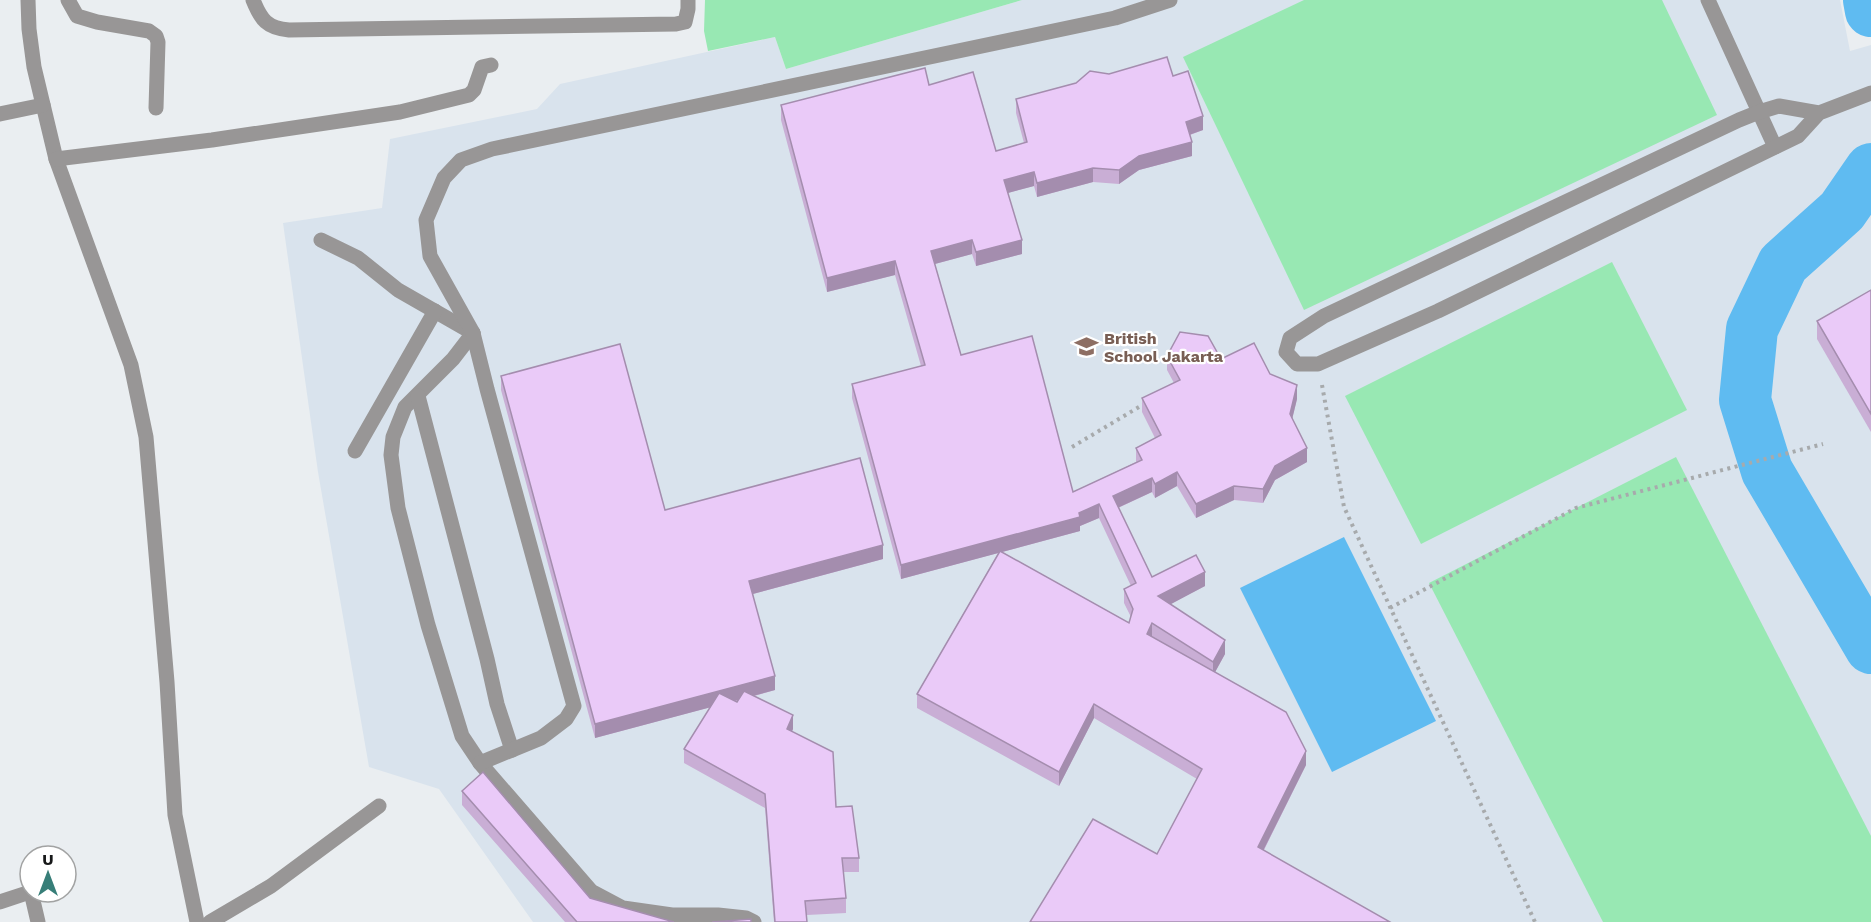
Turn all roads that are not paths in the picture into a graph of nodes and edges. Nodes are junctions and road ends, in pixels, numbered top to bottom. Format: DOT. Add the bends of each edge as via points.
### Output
graph roads {
  1 [pos="28,0"];
  2 [pos="68,0"];
  3 [pos="253,0"];
  4 [pos="688,0"];
  5 [pos="1170,0"];
  6 [pos="1708,0"];
  7 [pos="491,65"];
  8 [pos="1871,93"];
  9 [pos="43,105"];
  10 [pos="156,108"];
  11 [pos="1759,112"];
  12 [pos="1819,113"];
  13 [pos="0,114"];
  14 [pos="1775,147"];
  15 [pos="56,159"];
  16 [pos="321,240"];
  17 [pos="435,312"];
  18 [pos="473,333"];
  19 [pos="418,396"];
  20 [pos="355,451"];
  21 [pos="512,750"];
  22 [pos="480,763"];
  23 [pos="379,806"];
  24 [pos="18,896"];
  25 [pos="0,902"];
  26 [pos="34,904"];
  27 [pos="38,922"];
  28 [pos="196,922"];
  29 [pos="210,922"];
  30 [pos="754,922"];
  1 -- 9 [label="street" via="34,67"];
  2 -- 10 [label="street" via="77,16 149,31 156,36"];
  3 -- 4 [label="street" via="267,24 289,30 676,24 685,22"];
  5 -- 18 [label="street" via="1114,18 492,149 462,160 444,178 426,220 430,256"];
  6 -- 11 [label="street"];
  7 -- 15 [label="street" via="482,67 469,95 400,112"];
  8 -- 12 [label="street"];
  9 -- 13 [label="street"];
  9 -- 15 [label="street"];
  11 -- 12 [label="street" via="1779,106"];
  11 -- 14 [label="street"];
  11 -- 14 [label="street" via="1324,316 1290,338 1286,352 1297,364 1318,364"];
  12 -- 14 [label="street" via="1798,136"];
  15 -- 28 [label="street" via="131,365 146,437 175,815"];
  16 -- 17 [label="street" via="358,258 398,290"];
  17 -- 18 [label="street"];
  17 -- 20 [label="street"];
  18 -- 19 [label="street"];
  18 -- 21 [label="street" via="574,706 566,719 541,738"];
  19 -- 21 [label="street"];
  19 -- 22 [label="street" via="405,407 393,437 391,455 398,508 462,736"];
  21 -- 22 [label="street"];
  22 -- 30 [label="street" via="591,891 623,908 672,915 737,917"];
  23 -- 29 [label="street" via="271,886"];
  24 -- 25 [label="street"];
  26 -- 27 [label="street"];
}
